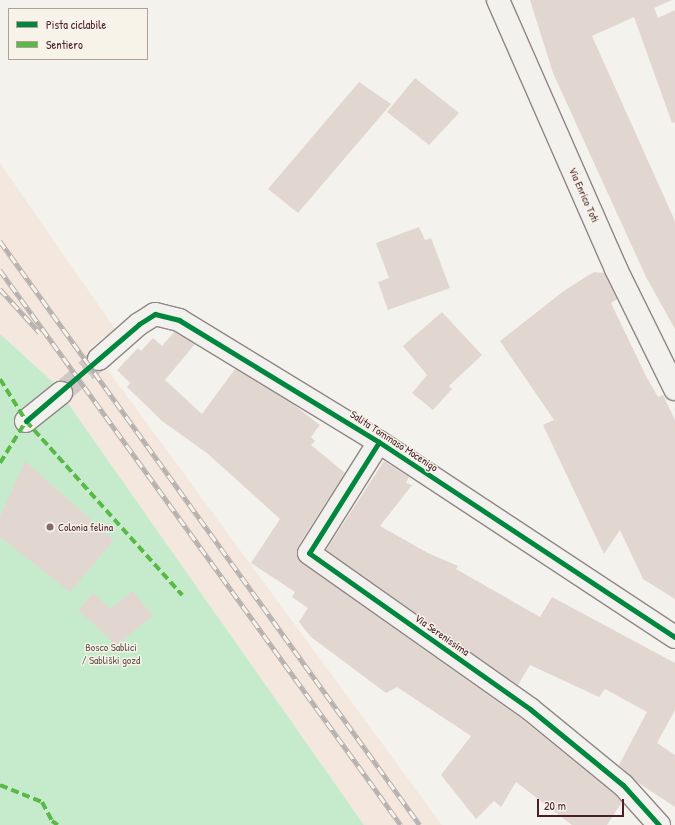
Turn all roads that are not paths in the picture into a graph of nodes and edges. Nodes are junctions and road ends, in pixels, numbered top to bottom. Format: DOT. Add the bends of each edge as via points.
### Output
graph roads {
  1 [pos="498,0"];
  2 [pos="99,359"];
  3 [pos="673,381"];
  4 [pos="61,393"];
  5 [pos="26,421"];
  6 [pos="379,442"];
  7 [pos="675,637"];
  8 [pos="659,825"];
  1 -- 3 [label="street, Via Enrico Toti" via="616,269"];
  2 -- 6 [label="street, Salita Tommaso Mocenigo" via="138,324 155,314 178,320"];
  4 -- 5 [label="street"];
  6 -- 7 [label="street, Salita Tommaso Mocenigo"];
  6 -- 8 [label="street, Via Serenissima" via="309,554 530,709 623,785"];
}
